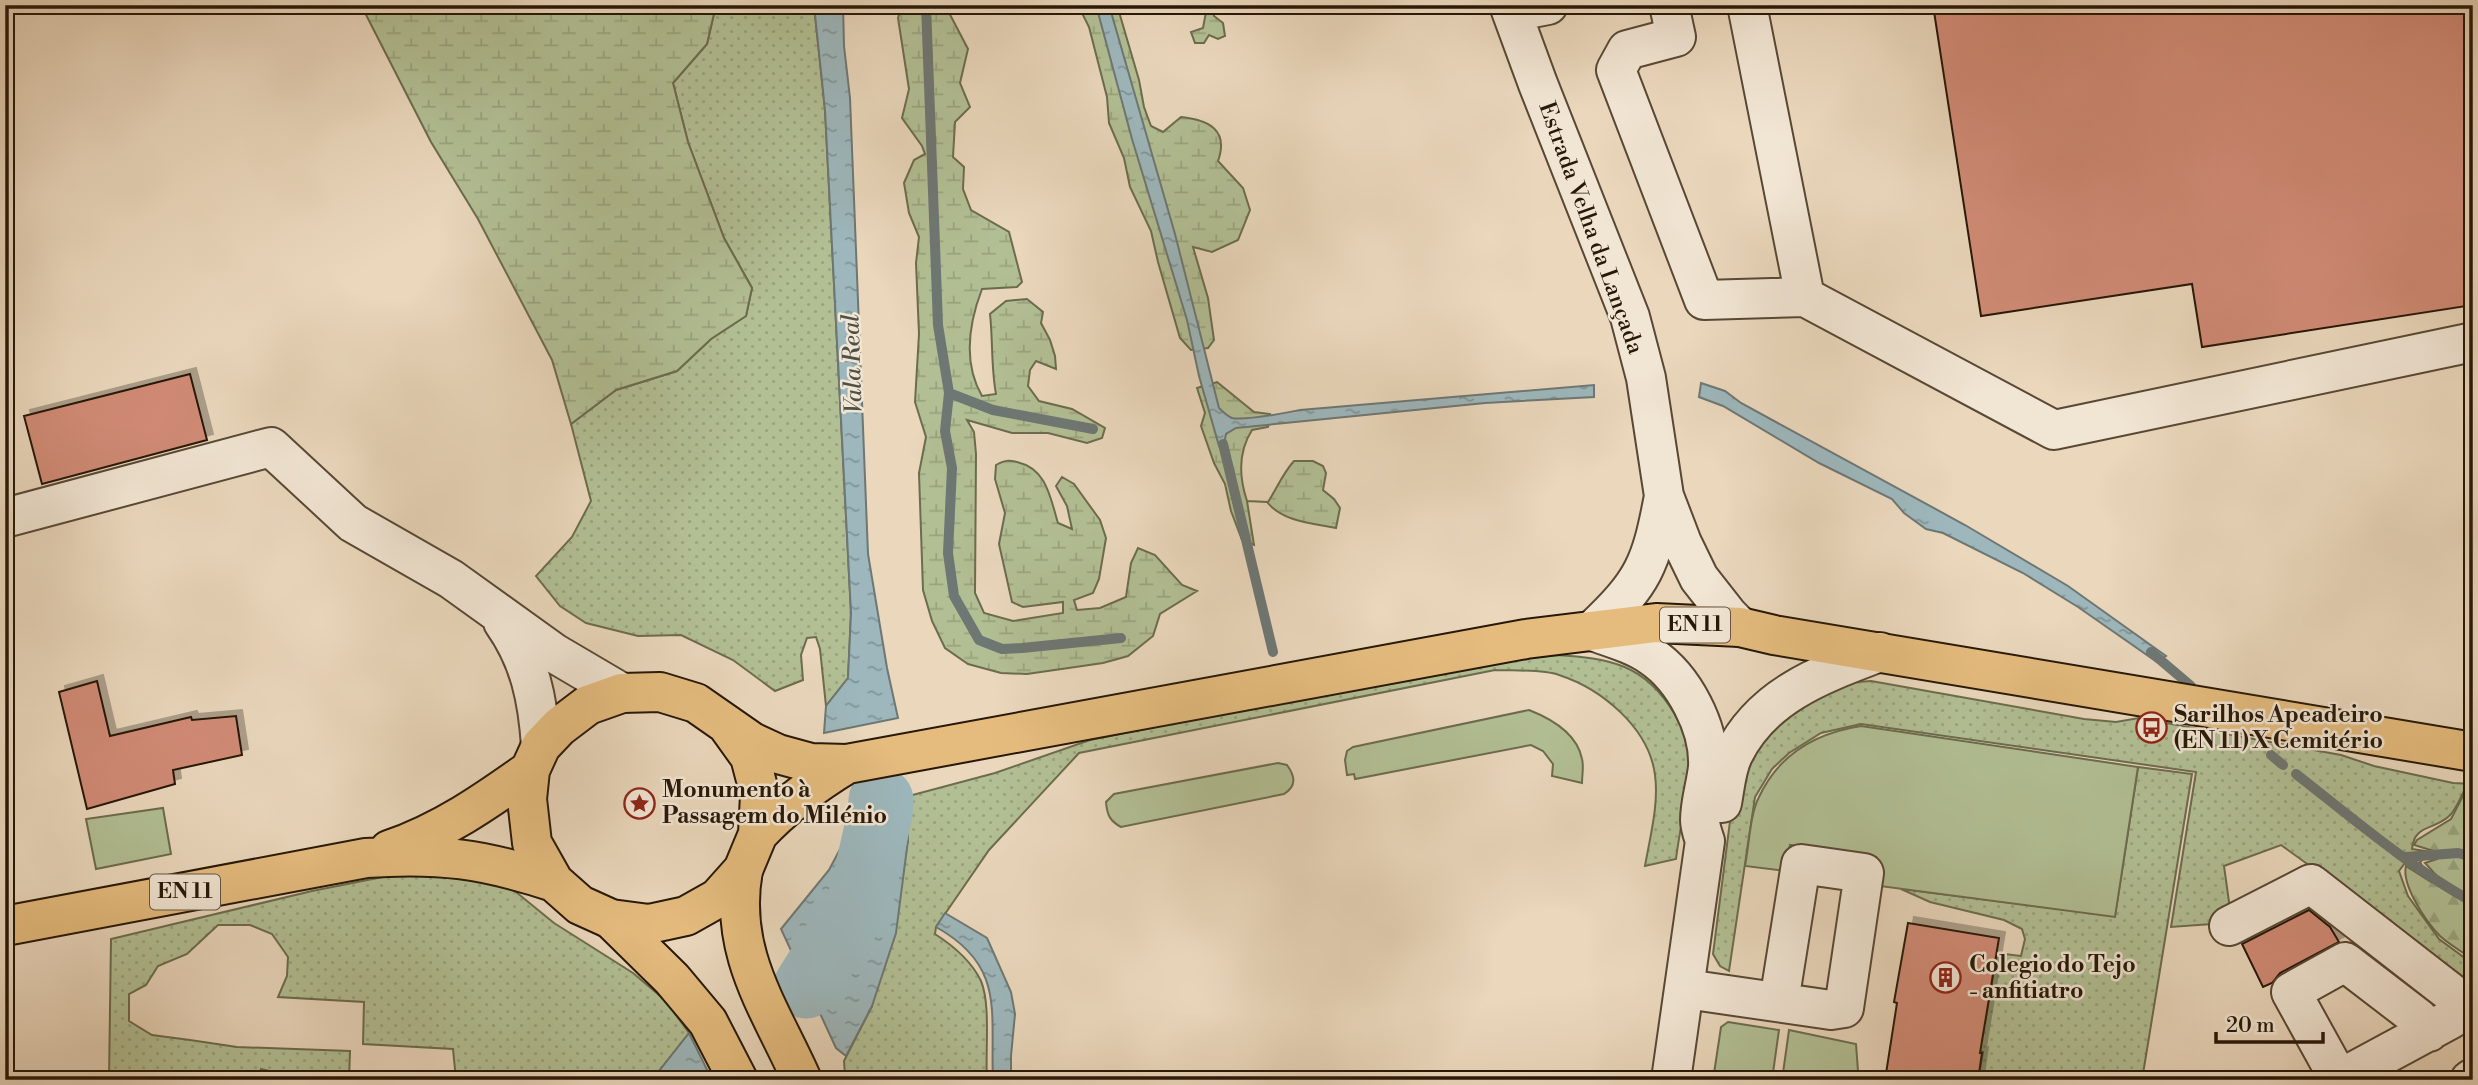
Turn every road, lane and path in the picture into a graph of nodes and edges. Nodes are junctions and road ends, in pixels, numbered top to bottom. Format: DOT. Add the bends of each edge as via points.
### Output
graph roads {
  1 [pos="1669,5"];
  2 [pos="1746,5"];
  3 [pos="1523,7"];
  4 [pos="1805,297"];
  5 [pos="2473,342"];
  6 [pos="1664,496"];
  7 [pos="5,518"];
  8 [pos="491,606"];
  9 [pos="1740,627"];
  10 [pos="1592,631"];
  11 [pos="1880,652"];
  12 [pos="622,693"];
  13 [pos="727,725"];
  14 [pos="2473,752"];
  15 [pos="535,758"];
  16 [pos="848,764"];
  17 [pos="758,834"];
  18 [pos="1705,841"];
  19 [pos="366,858"];
  20 [pos="743,870"];
  21 [pos="554,882"];
  22 [pos="611,919"];
  23 [pos="5,926"];
  24 [pos="2229,926"];
  25 [pos="1685,989"];
  26 [pos="1779,1002"];
  27 [pos="2472,1009"];
  28 [pos="2429,1032"];
  29 [pos="2338,1079"];
  30 [pos="738,1080"];
  31 [pos="802,1080"];
  32 [pos="1671,1080"];
  1 -- 4 [label="street" via="1676,37 1627,50 1616,70 1704,300"];
  2 -- 4 [label="street"];
  3 -- 6 [label="street, Estrada Velha da Lançada" via="1538,84 1630,317 1646,378"];
  4 -- 5 [label="street" via="2054,430"];
  6 -- 9 [label="street, Estrada Velha da Lançada" via="1699,578"];
  6 -- 10 [label="street, Estrada Velha da Lançada" via="1646,569 1628,595"];
  7 -- 8 [label="street" via="271,447 353,523"];
  8 -- 12 [label="street" via="554,653"];
  8 -- 15 [label="street" via="515,639 531,676 539,716"];
  9 -- 10 [label="main road, EN 11" via="1656,623"];
  9 -- 11 [label="main road, EN 11"];
  10 -- 16 [label="main road, EN 11" via="1375,665"];
  10 -- 18 [label="street" via="1654,657 1695,711 1708,766 1700,822"];
  11 -- 14 [label="main road, EN 11"];
  11 -- 18 [label="street" via="1795,688 1753,724 1733,755 1718,825"];
  12 -- 13 [label="main road, EN 11" via="660,692 696,703"];
  12 -- 15 [label="main road, EN 11" via="588,705 559,727"];
  13 -- 16 [label="main road, EN 11" via="778,754 811,763"];
  13 -- 17 [label="main road, EN 11" via="750,757 760,795"];
  15 -- 19 [label="main road, EN 11" via="459,819 414,842"];
  15 -- 21 [label="main road, EN 11" via="527,799 532,843"];
  16 -- 17 [label="main road, EN 11" via="811,786"];
  17 -- 20 [label="main road, EN 11"];
  18 -- 25 [label="street"];
  19 -- 21 [label="main road, EN 11" via="461,858"];
  19 -- 23 [label="main road, EN 11"];
  20 -- 22 [label="main road, EN 11" via="718,898 686,916 649,924"];
  20 -- 31 [label="main road" via="738,909 743,946"];
  21 -- 22 [label="main road, EN 11" via="580,905"];
  22 -- 30 [label="main road" via="708,1022"];
  24 -- 27 [label="street" via="2311,884"];
  25 -- 26 [label="street"];
  25 -- 32 [label="street"];
  27 -- 28 [label="street"];
  28 -- 29 [label="street"];
  28 -- 29 [label="street" via="2418,1018 2345,962 2291,992"];
}
